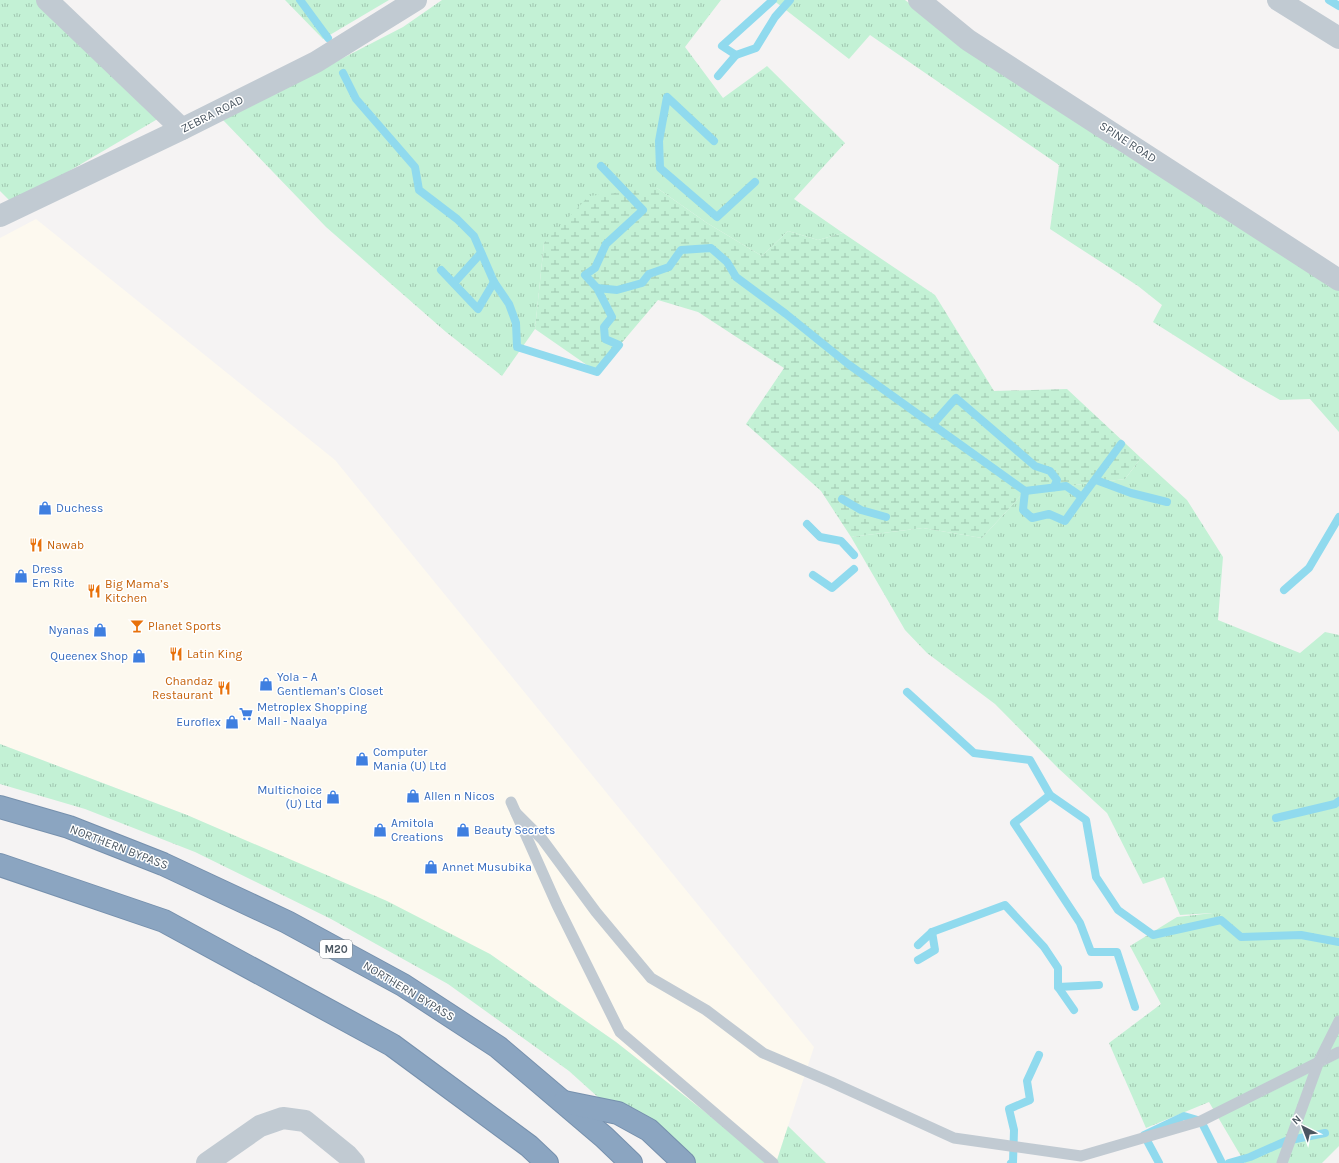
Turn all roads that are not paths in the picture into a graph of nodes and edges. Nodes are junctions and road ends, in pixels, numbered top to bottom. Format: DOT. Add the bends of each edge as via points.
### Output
graph roads {
  1 [pos="47,0"];
  2 [pos="416,0"];
  3 [pos="919,0"];
  4 [pos="1278,0"];
  5 [pos="1339,38"];
  6 [pos="182,129"];
  7 [pos="0,216"];
  8 [pos="1339,280"];
  9 [pos="511,802"];
  10 [pos="0,807"];
  11 [pos="516,813"];
  12 [pos="0,865"];
  13 [pos="1339,1021"];
  14 [pos="1339,1052"];
  15 [pos="1319,1061"];
  16 [pos="561,1101"];
  17 [pos="532,1154"];
  18 [pos="207,1163"];
  19 [pos="354,1163"];
  20 [pos="548,1163"];
  21 [pos="631,1163"];
  22 [pos="684,1163"];
  23 [pos="773,1163"];
  24 [pos="1282,1163"];
  1 -- 6 [label="street"];
  2 -- 6 [label="street, ZEBRA ROAD" via="316,62"];
  3 -- 8 [label="street, SPINE ROAD" via="968,40"];
  4 -- 5 [label="street"];
  6 -- 7 [label="street, ZEBRA ROAD"];
  9 -- 11 [label="lane"];
  10 -- 16 [label="highway, NORTHERN BYPASS / M20" via="69,827 163,864 287,922 403,985 498,1047"];
  11 -- 15 [label="lane" via="542,840 596,912 651,978 706,1010 763,1053 954,1138 1081,1156 1201,1121"];
  11 -- 23 [label="lane" via="557,905 620,1032"];
  12 -- 17 [label="highway" via="164,921 392,1045"];
  13 -- 15 [label="lane"];
  14 -- 15 [label="lane"];
  15 -- 24 [label="lane"];
  16 -- 21 [label="highway, NORTHERN BYPASS / M20"];
  16 -- 22 [label="highway" via="618,1113 648,1130"];
  17 -- 20 [label="highway"];
  18 -- 19 [label="street" via="260,1126 283,1118 305,1121"];
}
